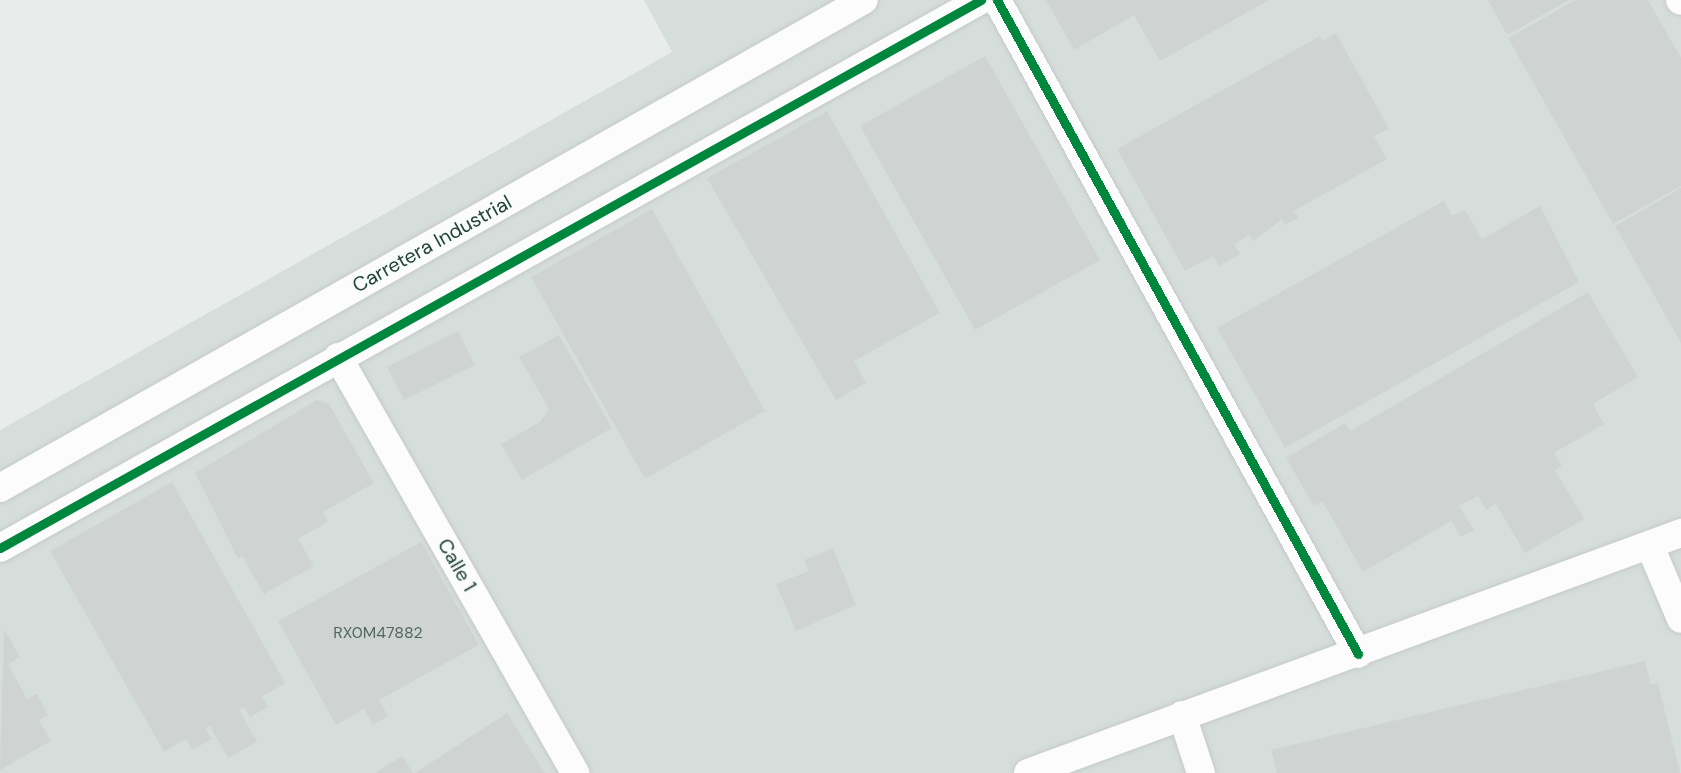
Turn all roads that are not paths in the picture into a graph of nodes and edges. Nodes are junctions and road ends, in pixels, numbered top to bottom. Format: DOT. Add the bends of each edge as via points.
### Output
graph roads {
  1 [pos="864,0"];
  2 [pos="981,0"];
  3 [pos="997,0"];
  4 [pos="338,357"];
  5 [pos="0,488"];
  6 [pos="1681,533"];
  7 [pos="1650,546"];
  8 [pos="0,548"];
  9 [pos="1681,619"];
  10 [pos="1358,654"];
  11 [pos="1182,715"];
  12 [pos="575,773"];
  13 [pos="1028,773"];
  14 [pos="1201,773"];
  1 -- 5 [label="street, Carretera Industrial"];
  2 -- 4 [label="street"];
  3 -- 10 [label="street"];
  4 -- 8 [label="street"];
  4 -- 12 [label="street, Calle 1"];
  6 -- 7 [label="street"];
  7 -- 9 [label="street"];
  7 -- 10 [label="street"];
  10 -- 11 [label="street"];
  11 -- 13 [label="street"];
  11 -- 14 [label="street"];
}
